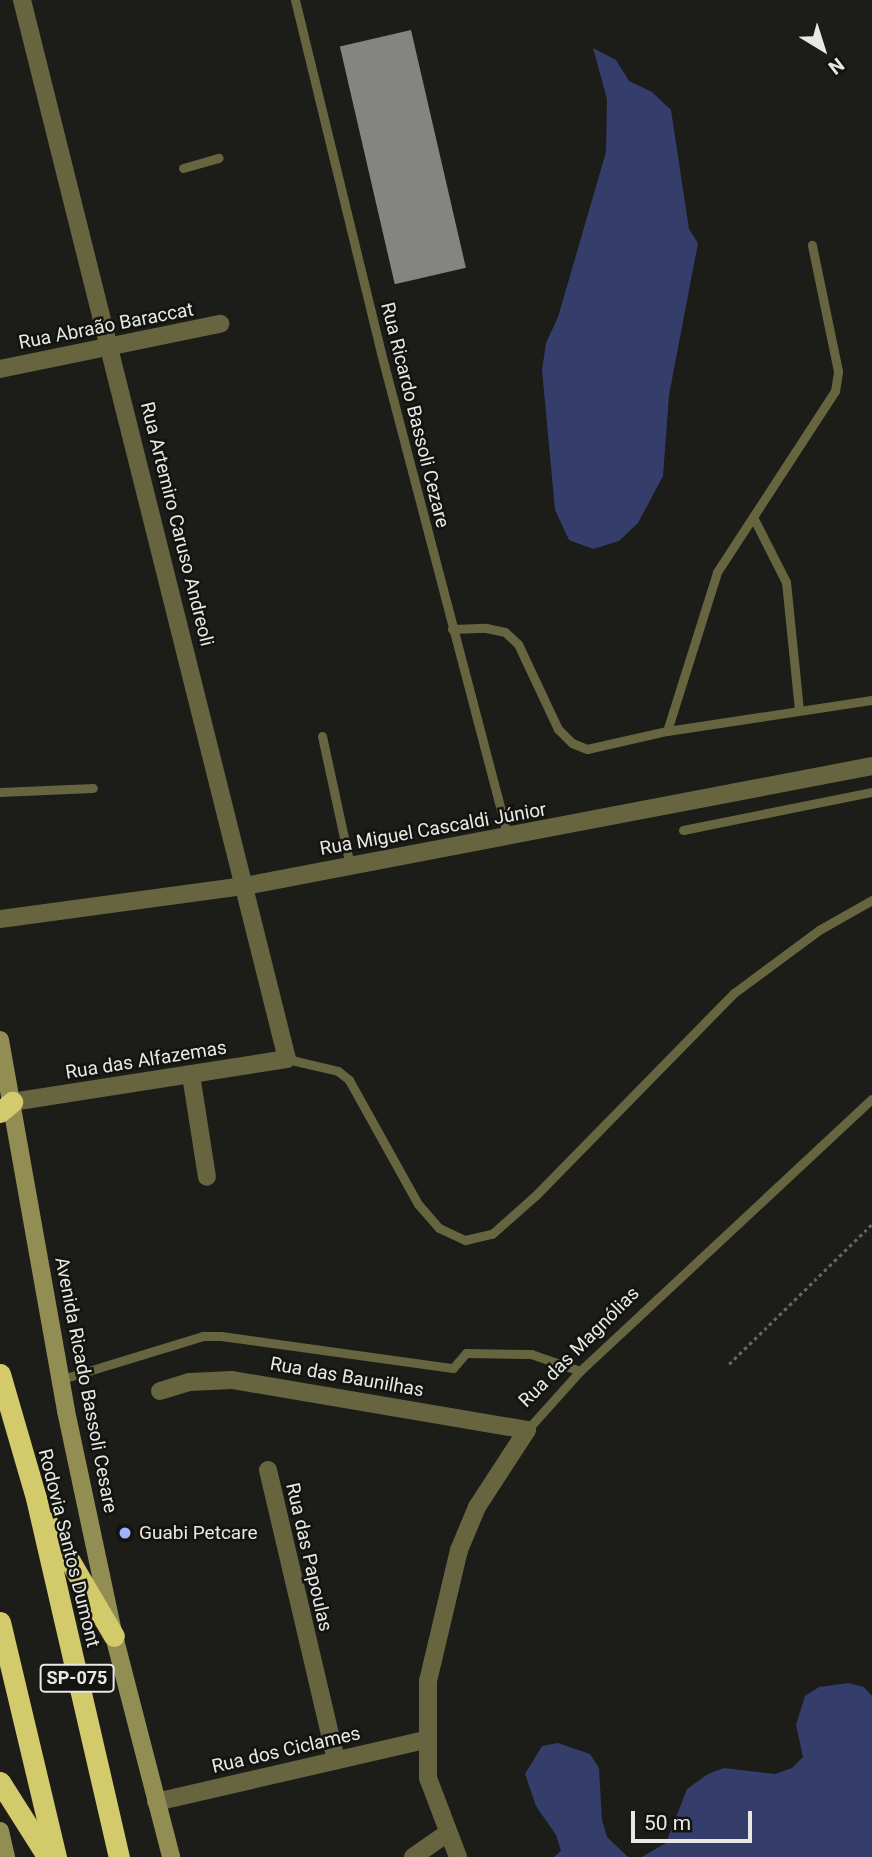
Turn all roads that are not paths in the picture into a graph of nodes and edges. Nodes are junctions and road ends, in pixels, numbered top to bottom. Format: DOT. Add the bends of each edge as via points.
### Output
graph roads {
  1 [pos="22,0"];
  2 [pos="295,0"];
  3 [pos="219,158"];
  4 [pos="183,168"];
  5 [pos="812,245"];
  6 [pos="220,324"];
  7 [pos="111,349"];
  8 [pos="0,369"];
  9 [pos="753,517"];
  10 [pos="452,629"];
  11 [pos="872,700"];
  12 [pos="799,710"];
  13 [pos="667,731"];
  14 [pos="322,736"];
  15 [pos="872,766"];
  16 [pos="93,788"];
  17 [pos="0,792"];
  18 [pos="872,792"];
  19 [pos="683,830"];
  20 [pos="508,837"];
  21 [pos="350,865"];
  22 [pos="246,886"];
  23 [pos="872,900"];
  24 [pos="0,919"];
  25 [pos="0,1040"];
  26 [pos="287,1059"];
  27 [pos="191,1075"];
  28 [pos="872,1100"];
  29 [pos="6,1107"];
  30 [pos="206,1177"];
  31 [pos="580,1371"];
  32 [pos="0,1374"];
  33 [pos="60,1380"];
  34 [pos="160,1391"];
  35 [pos="527,1430"];
  36 [pos="268,1469"];
  37 [pos="36,1498"];
  38 [pos="0,1622"];
  39 [pos="114,1636"];
  40 [pos="425,1740"];
  41 [pos="336,1760"];
  42 [pos="0,1782"];
  43 [pos="156,1802"];
  44 [pos="0,1831"];
  45 [pos="446,1835"];
  46 [pos="6,1857"];
  47 [pos="48,1857"];
  48 [pos="56,1857"];
  49 [pos="119,1857"];
  50 [pos="171,1857"];
  51 [pos="413,1857"];
  52 [pos="458,1857"];
  1 -- 7 [label="street, Rua Artemiro Caruso Andreoli"];
  2 -- 10 [label="lane, Rua Ricardo Bassoli Cezare"];
  3 -- 4 [label="lane"];
  5 -- 9 [label="lane" via="838,371 835,391"];
  6 -- 7 [label="street, Rua Abraão Baraccat"];
  7 -- 8 [label="street, Rua Abraão Baraccat"];
  7 -- 22 [label="street, Rua Artemiro Caruso Andreoli"];
  9 -- 12 [label="lane" via="786,582"];
  9 -- 13 [label="lane" via="717,572"];
  10 -- 13 [label="lane" via="505,632 517,644 558,729 572,743 587,749"];
  10 -- 20 [label="lane, Rua Ricardo Bassoli Cezare"];
  11 -- 12 [label="lane"];
  12 -- 13 [label="lane"];
  14 -- 21 [label="lane"];
  15 -- 20 [label="street, Rua Miguel Cascaldi Júnior"];
  16 -- 17 [label="lane"];
  18 -- 19 [label="lane"];
  20 -- 21 [label="street, Rua Miguel Cascaldi Júnior"];
  21 -- 22 [label="street, Rua Miguel Cascaldi Júnior"];
  22 -- 24 [label="street, Rua Miguel Cascaldi Júnior"];
  22 -- 26 [label="street, Rua Artemiro Caruso Andreoli"];
  23 -- 26 [label="lane" via="819,930 734,993 492,1234 466,1240 439,1228 418,1204 349,1080 338,1071"];
  25 -- 29 [label="street, Avenida Ricado Bassoli Cesare"];
  26 -- 27 [label="street, Rua das Alfazemas"];
  27 -- 29 [label="street, Rua das Alfazemas"];
  27 -- 30 [label="street"];
  28 -- 31 [label="lane, Rua das Magnólias"];
  29 -- 33 [label="street, Avenida Ricado Bassoli Cesare"];
  31 -- 33 [label="lane" via="531,1354 466,1353 453,1368 203,1336"];
  31 -- 35 [label="lane, Rua das Magnólias"];
  32 -- 37 [label="highway, Rodovia Santos Dumont / SP-075"];
  33 -- 39 [label="street, Avenida Ricado Bassoli Cesare"];
  34 -- 35 [label="street, Rua das Baunilhas" via="190,1382 232,1380"];
  35 -- 40 [label="street, Rua das Magnólias" via="477,1507 459,1550 428,1681"];
  36 -- 41 [label="street, Rua das Papoulas"];
  37 -- 39 [label="highway"];
  37 -- 49 [label="highway, Rodovia Santos Dumont / SP-075"];
  38 -- 48 [label="highway, SP-075"];
  39 -- 43 [label="street, Avenida Ricado Bassoli Cesare"];
  40 -- 41 [label="street, Rua dos Ciclames"];
  40 -- 45 [label="street, Rua das Magnólias" via="428,1779"];
  41 -- 43 [label="street, Rua dos Ciclames"];
  42 -- 47 [label="highway"];
  43 -- 50 [label="street, Avenida Ricado Bassoli Cesare"];
  44 -- 46 [label="street"];
  45 -- 51 [label="street"];
  45 -- 52 [label="street, Rua das Magnólias"];
}
